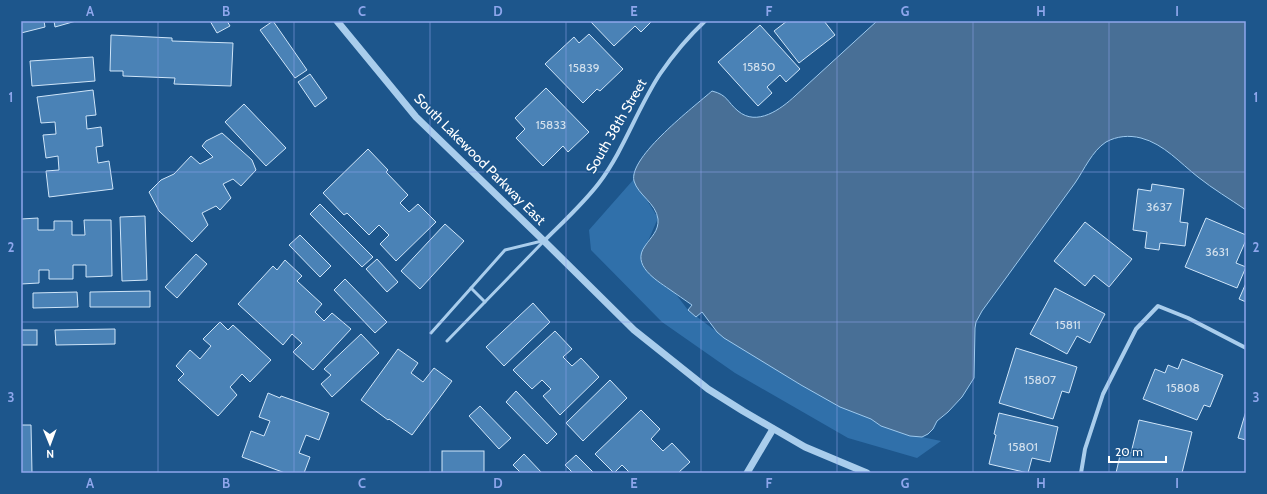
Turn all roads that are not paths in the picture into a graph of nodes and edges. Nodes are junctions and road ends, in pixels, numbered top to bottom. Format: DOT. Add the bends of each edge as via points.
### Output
graph roads {
  1 [pos="337,21"];
  2 [pos="705,21"];
  3 [pos="544,241"];
  4 [pos="471,288"];
  5 [pos="485,302"];
  6 [pos="431,333"];
  7 [pos="447,341"];
  8 [pos="1246,348"];
  9 [pos="773,429"];
  10 [pos="747,473"];
  11 [pos="867,473"];
  12 [pos="1081,473"];
  1 -- 3 [label="street, South Lakewood Parkway East" via="416,117"];
  2 -- 3 [label="street, South 38th Street" via="689,36 660,75 599,183"];
  3 -- 4 [label="lane" via="505,250"];
  3 -- 5 [label="lane"];
  3 -- 9 [label="street, South Lakewood Parkway East" via="634,330 708,389"];
  4 -- 5 [label="lane"];
  4 -- 6 [label="lane"];
  5 -- 7 [label="lane"];
  8 -- 12 [label="street" via="1188,318 1158,306 1136,330 1103,394 1085,449"];
  9 -- 10 [label="street"];
  9 -- 11 [label="street, South Lakewood Parkway East" via="805,448"];
}
